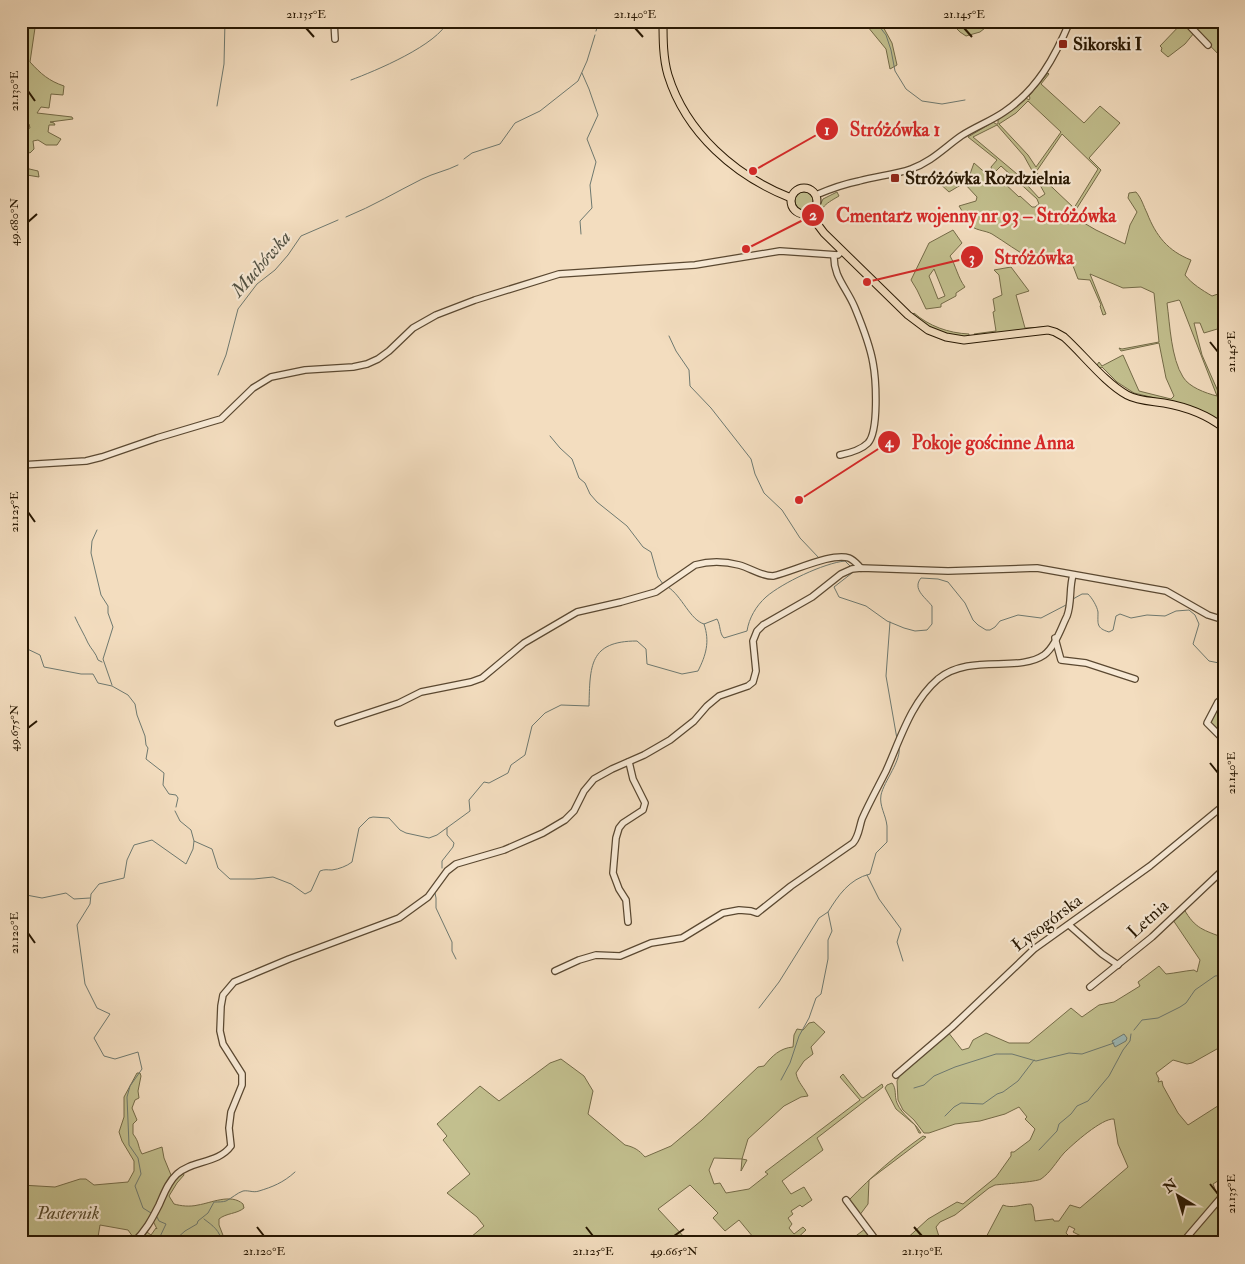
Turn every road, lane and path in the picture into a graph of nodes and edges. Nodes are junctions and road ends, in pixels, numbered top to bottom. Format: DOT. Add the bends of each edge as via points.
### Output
graph roads {
  1 [pos="334,21"];
  2 [pos="663,21"];
  3 [pos="1070,21"];
  4 [pos="1185,21"];
  5 [pos="335,39"];
  6 [pos="1208,45"];
  7 [pos="816,195"];
  8 [pos="791,198"];
  9 [pos="809,213"];
  10 [pos="842,251"];
  11 [pos="834,255"];
  12 [pos="1224,428"];
  13 [pos="840,455"];
  14 [pos="21,465"];
  15 [pos="861,568"];
  16 [pos="1073,575"];
  17 [pos="1224,620"];
  18 [pos="1056,638"];
  19 [pos="1135,679"];
  20 [pos="1224,697"];
  21 [pos="338,723"];
  22 [pos="1224,740"];
  23 [pos="629,762"];
  24 [pos="1224,805"];
  25 [pos="1224,869"];
  26 [pos="628,922"];
  27 [pos="1069,925"];
  28 [pos="1118,964"];
  29 [pos="555,971"];
  30 [pos="1090,987"];
  31 [pos="896,1075"];
  32 [pos="1224,1194"];
  33 [pos="846,1200"];
  34 [pos="133,1243"];
  35 [pos="878,1243"];
  36 [pos="1182,1243"];
  1 -- 5 [label="street"];
  2 -- 8 [label="main road" via="668,74 693,126 724,159"];
  3 -- 7 [label="street" via="1044,73 1004,112 918,166"];
  4 -- 6 [label="street"];
  7 -- 8 [label="main road" via="803,188"];
  7 -- 9 [label="main road" via="816,206"];
  8 -- 9 [label="main road" via="795,211"];
  9 -- 10 [label="main road"];
  10 -- 11 [label="street"];
  10 -- 12 [label="main road" via="928,330 964,340 1055,332 1127,395 1187,408"];
  11 -- 13 [label="street" via="835,272 855,307 875,377 875,421 871,439 856,451"];
  11 -- 14 [label="street" via="780,251 695,265 559,274 436,315 413,328 384,355 367,364 271,377 253,388 221,419 86,461"];
  15 -- 16 [label="street" via="948,571 1037,568"];
  15 -- 21 [label="street" via="848,558 840,557 764,576 739,565 714,561 695,565 647,595 577,612 530,639 482,678 421,692 399,703"];
  15 -- 23 [label="street" via="850,570 757,631 752,641 756,671 753,682 719,696 678,735"];
  16 -- 17 [label="street" via="1166,591 1208,615"];
  16 -- 18 [label="street" via="1070,608"];
  18 -- 19 [label="street" via="1061,660"];
  18 -- 29 [label="street" via="1045,655 1032,661 977,664 937,680 906,724 862,819 857,838 757,914 751,910 723,912 682,938 651,943 620,956 596,955"];
  20 -- 22 [label="street" via="1207,723"];
  23 -- 26 [label="street" via="645,803 643,810 619,828 616,838 613,873 626,900"];
  23 -- 34 [label="street" via="594,779 566,820 504,850 450,868 428,897 400,918 234,982 223,995 220,1031 223,1044 242,1074 242,1085 231,1112 231,1146 226,1153 176,1175 150,1223"];
  24 -- 27 [label="street, Łysogórska" via="1150,866"];
  25 -- 28 [label="street, Letnia" via="1152,937"];
  27 -- 28 [label="street"];
  27 -- 31 [label="street, Łysogórska" via="1020,961 952,1027"];
  28 -- 30 [label="street, Letnia"];
  32 -- 36 [label="street"];
  33 -- 35 [label="street"];
}
